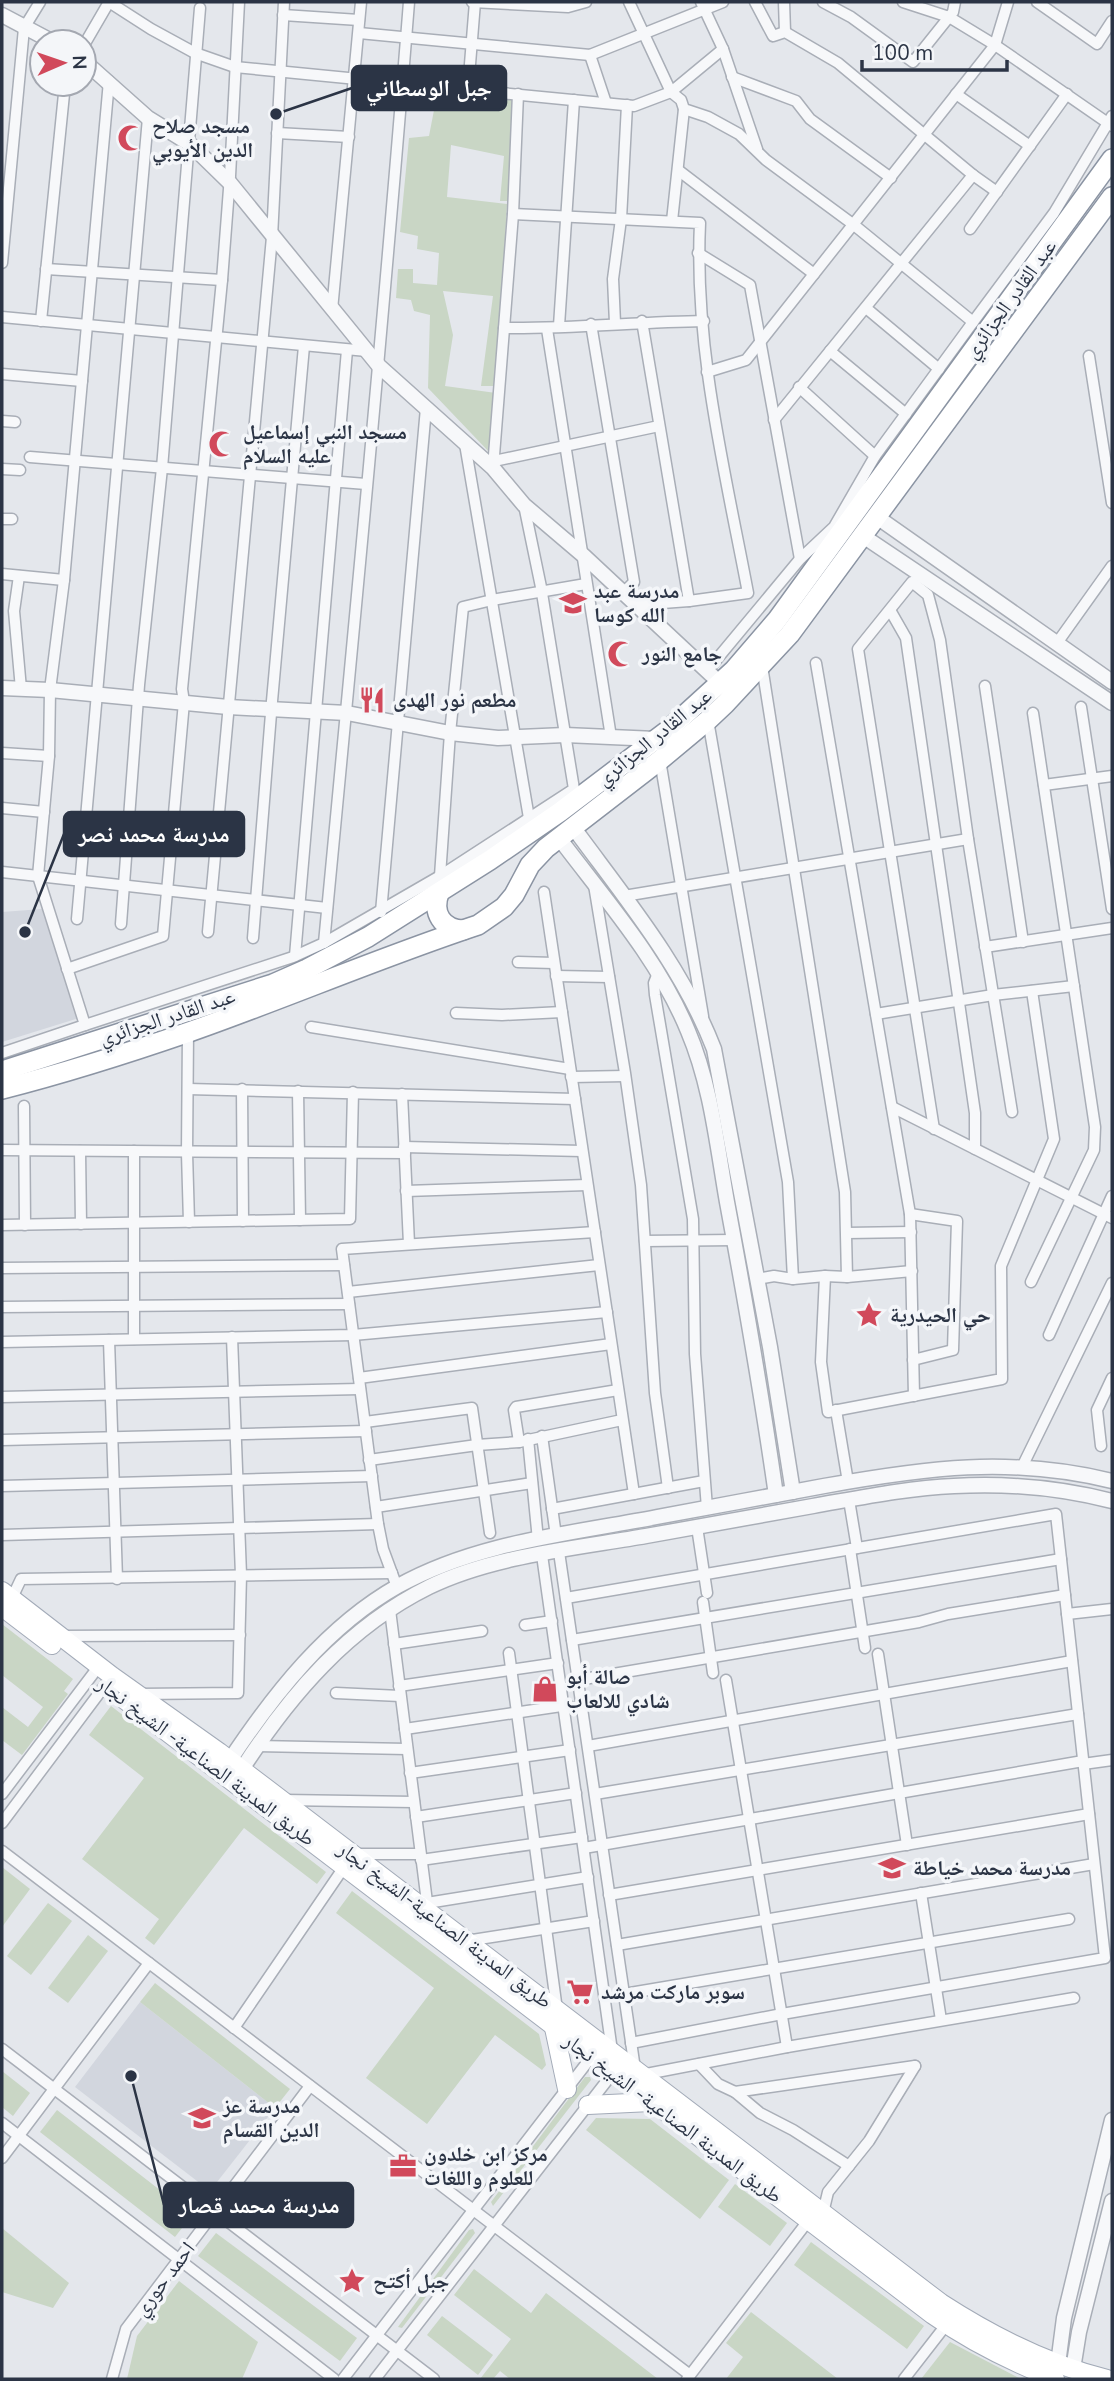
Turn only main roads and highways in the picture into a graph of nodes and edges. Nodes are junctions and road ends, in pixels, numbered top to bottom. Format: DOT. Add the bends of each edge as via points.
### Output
graph roads {
  1 [pos="1112,159"];
  2 [pos="1112,197"];
  3 [pos="490,860"];
  4 [pos="439,885"];
  5 [pos="514,895"];
  6 [pos="463,930"];
  7 [pos="2,1071"];
  8 [pos="2,1089"];
  9 [pos="5,1599"];
  10 [pos="102,1676"];
  11 [pos="349,1860"];
  12 [pos="556,2019"];
  13 [pos="617,2061"];
  14 [pos="567,2089"];
  15 [pos="651,2102"];
  16 [pos="588,2105"];
  17 [pos="816,2217"];
  18 [pos="1062,2371"];
  19 [pos="1107,2379"];
  1 -- 3 [label="highway, عبد القادر الجزائري" via="777,620 713,677 656,739"];
  2 -- 5 [label="highway, عبد القادر الجزائري" via="790,634 708,720 538,855"];
  3 -- 4 [label="highway, عبد القادر الجزائري"];
  3 -- 5 [label="highway" via="510,872"];
  4 -- 6 [label="highway" via="440,919 446,926"];
  4 -- 7 [label="highway, عبد القادر الجزائري" via="368,937 273,984"];
  5 -- 6 [label="highway, عبد القادر الجزائري" via="492,918"];
  6 -- 8 [label="highway, عبد القادر الجزائري" via="188,1032"];
  9 -- 10 [label="main road, طريق المدينة الصناعية- الشيخ نجار"];
  9 -- 10 [label="main road, طريق المدينة الصناعية-الشيخ نجار" via="60,1636"];
  10 -- 11 [label="main road, طريق المدينة الصناعية- الشيخ نجار"];
  10 -- 11 [label="main road, طريق المدينة الصناعية-الشيخ نجار" via="137,1694 236,1765"];
  11 -- 12 [label="main road, طريق المدينة الصناعية- الشيخ نجار"];
  11 -- 12 [label="main road, طريق المدينة الصناعية-الشيخ نجار" via="427,1907"];
  12 -- 13 [label="main road, طريق المدينة الصناعية- الشيخ نجار"];
  12 -- 14 [label="main road"];
  13 -- 15 [label="main road, طريق المدينة الصناعية- الشيخ نجار"];
  13 -- 17 [label="main road"];
  15 -- 16 [label="main road"];
  15 -- 17 [label="main road, طريق المدينة الصناعية- الشيخ نجار"];
  17 -- 18 [label="main road" via="963,2317"];
  17 -- 18 [label="main road, طريق المدينة الصناعية- الشيخ نجار" via="946,2325 1004,2358"];
  18 -- 19 [label="main road"];
}
